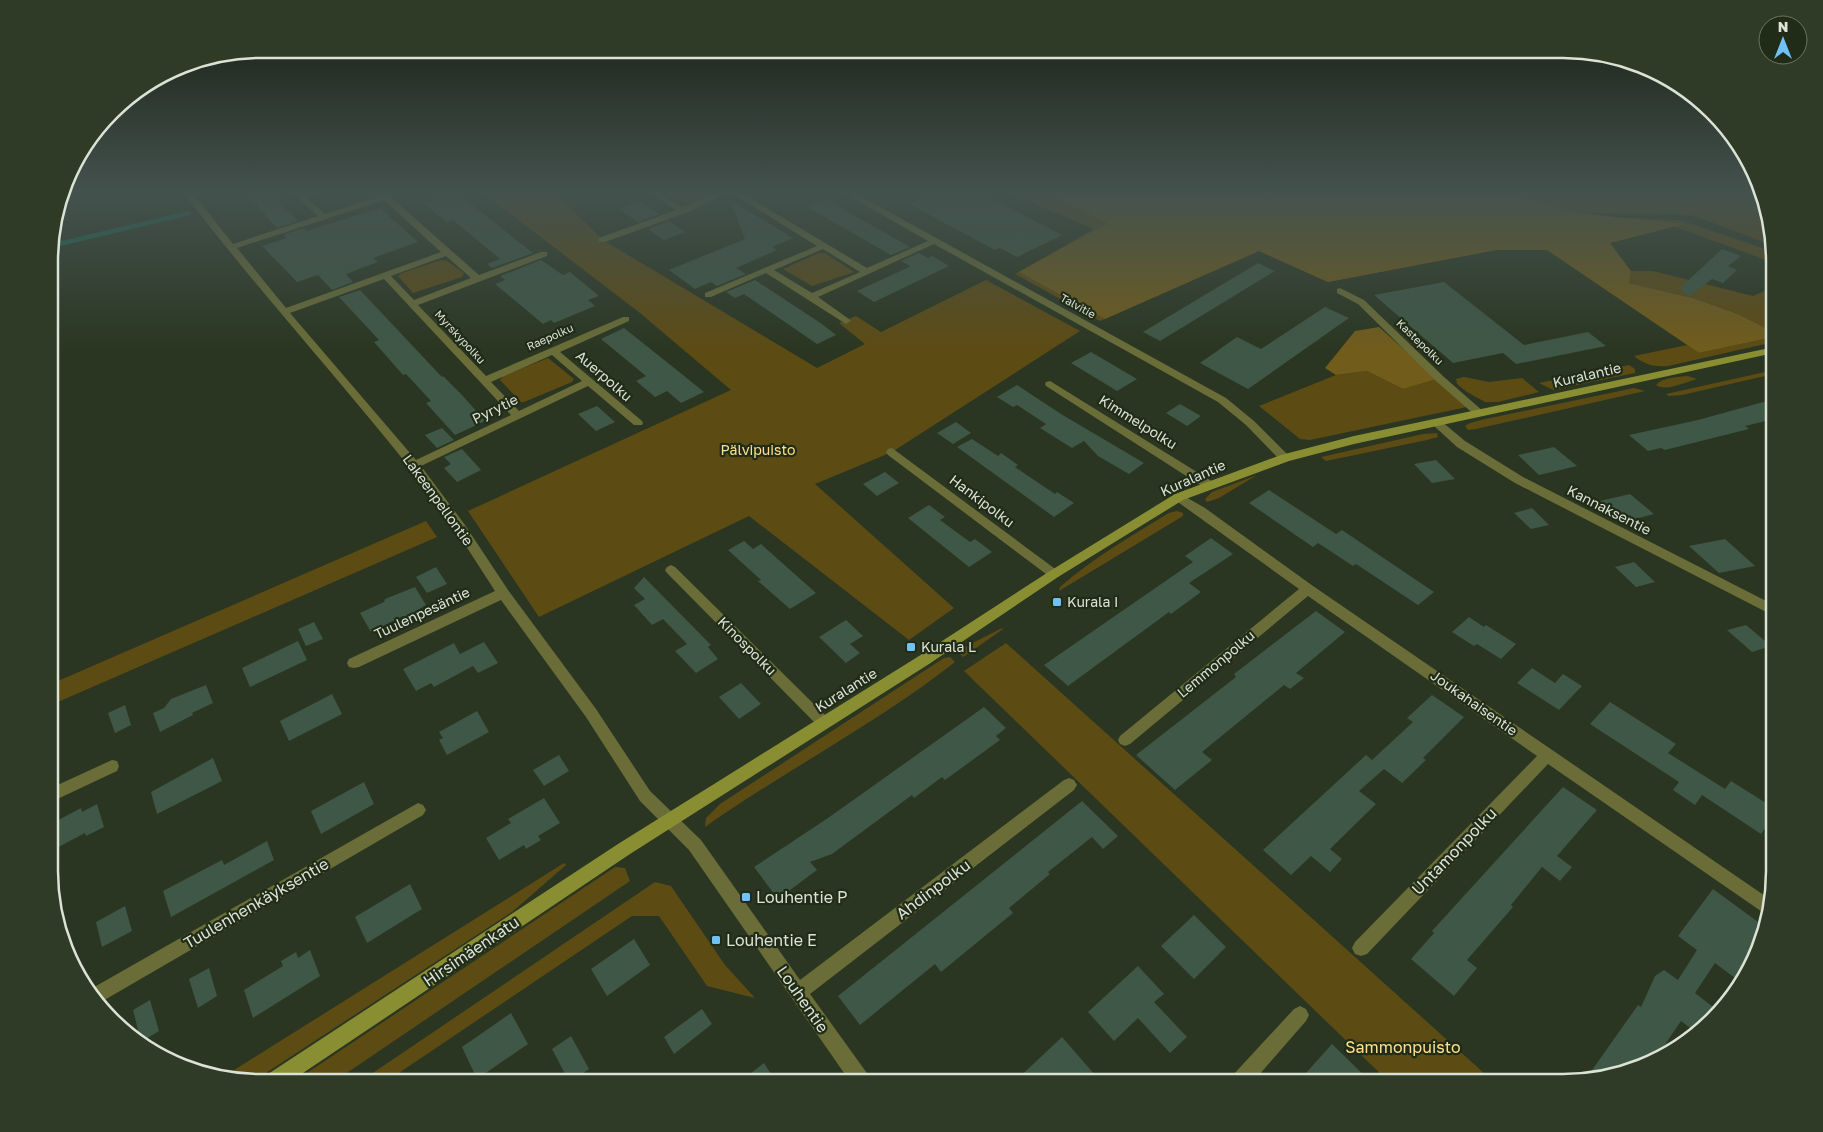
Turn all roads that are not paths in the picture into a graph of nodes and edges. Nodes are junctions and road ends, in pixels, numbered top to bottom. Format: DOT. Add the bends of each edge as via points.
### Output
graph roads {
  1 [pos="238,245"];
  2 [pos="437,245"];
  3 [pos="926,245"];
  4 [pos="942,245"];
  5 [pos="823,246"];
  6 [pos="232,247"];
  7 [pos="446,253"];
  8 [pos="544,254"];
  9 [pos="767,270"];
  10 [pos="865,271"];
  11 [pos="384,274"];
  12 [pos="476,278"];
  13 [pos="1340,291"];
  14 [pos="708,295"];
  15 [pos="811,297"];
  16 [pos="411,304"];
  17 [pos="284,312"];
  18 [pos="626,318"];
  19 [pos="846,321"];
  20 [pos="552,350"];
  21 [pos="1766,352"];
  22 [pos="484,381"];
  23 [pos="590,381"];
  24 [pos="1050,384"];
  25 [pos="1480,414"];
  26 [pos="517,415"];
  27 [pos="638,423"];
  28 [pos="1437,423"];
  29 [pos="892,452"];
  30 [pos="1285,458"];
  31 [pos="414,466"];
  32 [pos="1209,485"];
  33 [pos="1179,498"];
  34 [pos="671,570"];
  35 [pos="1054,574"];
  36 [pos="1308,589"];
  37 [pos="503,593"];
  38 [pos="1766,607"];
  39 [pos="354,663"];
  40 [pos="823,722"];
  41 [pos="1125,740"];
  42 [pos="1548,754"];
  43 [pos="112,766"];
  44 [pos="1069,785"];
  45 [pos="58,791"];
  46 [pos="418,810"];
  47 [pos="671,820"];
  48 [pos="1763,905"];
  49 [pos="1361,948"];
  50 [pos="798,992"];
  51 [pos="99,994"];
  52 [pos="1300,1015"];
  53 [pos="286,1074"];
  54 [pos="856,1074"];
  55 [pos="1247,1074"];
  1 -- 6 [label="street"];
  2 -- 7 [label="street"];
  3 -- 10 [label="street"];
  4 -- 30 [label="street, Talvitie" via="1222,400"];
  5 -- 9 [label="street"];
  5 -- 10 [label="street"];
  6 -- 17 [label="street, Lakeenpellontie"];
  7 -- 11 [label="street"];
  7 -- 12 [label="street"];
  8 -- 12 [label="street"];
  9 -- 14 [label="street"];
  9 -- 15 [label="street"];
  10 -- 15 [label="street"];
  11 -- 16 [label="street, Myrskypolku"];
  11 -- 17 [label="street"];
  12 -- 16 [label="street"];
  13 -- 25 [label="street, Kastepolku" via="1361,302"];
  15 -- 19 [label="street"];
  16 -- 22 [label="street, Myrskypolku"];
  17 -- 31 [label="street, Lakeenpellontie"];
  18 -- 20 [label="street, Raepolku"];
  20 -- 22 [label="street, Raepolku"];
  20 -- 23 [label="street, Auerpolku"];
  21 -- 25 [label="street, Kuralantie"];
  22 -- 26 [label="street, Myrskypolku"];
  23 -- 26 [label="street, Pyrytie"];
  23 -- 27 [label="street, Auerpolku"];
  24 -- 32 [label="street, Kimmelpolku"];
  25 -- 28 [label="street, Kuralantie"];
  26 -- 31 [label="street, Pyrytie"];
  28 -- 30 [label="street, Kuralantie"];
  28 -- 38 [label="street, Kannaksentie" via="1460,444 1519,480"];
  29 -- 35 [label="street, Hankipolku"];
  30 -- 32 [label="street, Kuralantie"];
  31 -- 37 [label="street, Lakeenpellontie"];
  32 -- 33 [label="street, Kuralantie"];
  33 -- 35 [label="street, Kuralantie"];
  33 -- 36 [label="street, Joukahaisentie"];
  34 -- 40 [label="street, Kinospolku"];
  35 -- 40 [label="street, Kuralantie"];
  36 -- 41 [label="street, Lemmonpolku"];
  36 -- 42 [label="street, Joukahaisentie"];
  37 -- 39 [label="street, Tuulenpesäntie"];
  37 -- 47 [label="street, Lakeenpellontie" via="591,713 645,796"];
  40 -- 47 [label="street, Kuralantie"];
  42 -- 48 [label="street, Joukahaisentie"];
  42 -- 49 [label="street, Untamonpolku"];
  43 -- 45 [label="street"];
  44 -- 50 [label="street, Ahdinpolku"];
  46 -- 51 [label="street, Tuulenhenkäyksentie"];
  47 -- 50 [label="street, Louhentie" via="695,846"];
  47 -- 53 [label="street, Hirsimäenkatu"];
  50 -- 54 [label="street, Louhentie"];
  52 -- 55 [label="street"];
}
